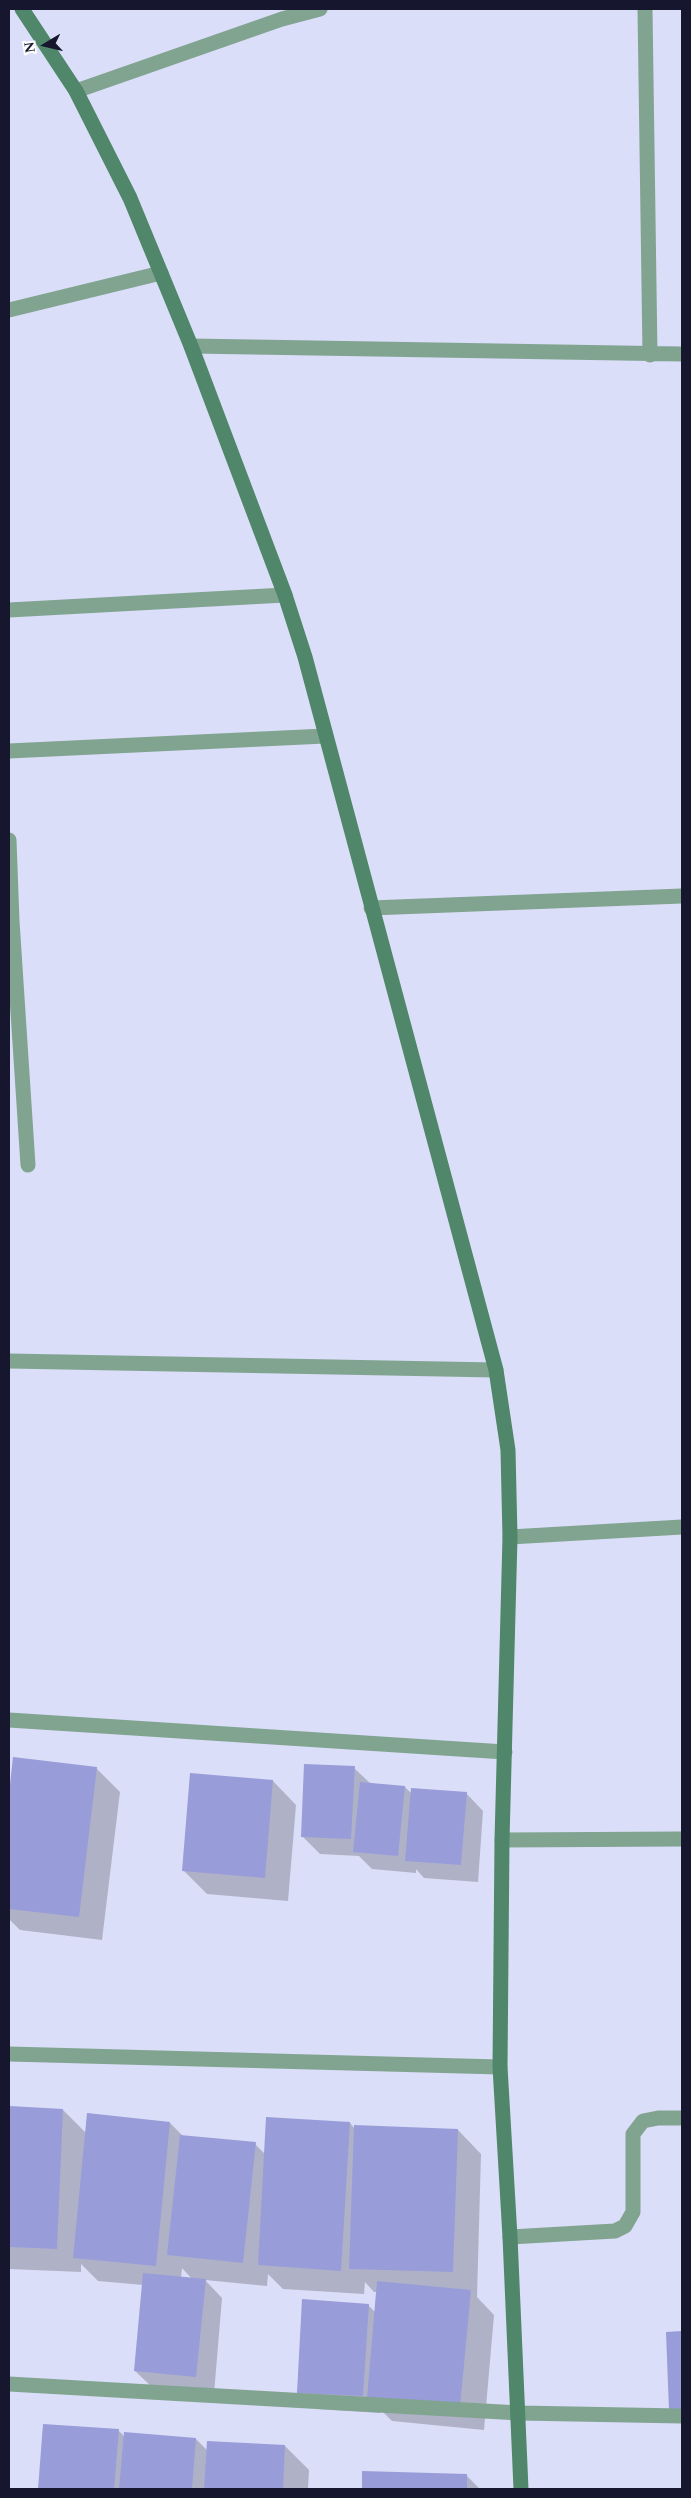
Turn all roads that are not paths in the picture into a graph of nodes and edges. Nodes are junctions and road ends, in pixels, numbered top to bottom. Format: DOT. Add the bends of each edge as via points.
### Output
graph roads {
  1 [pos="22,9"];
  2 [pos="320,9"];
  3 [pos="646,9"];
  4 [pos="76,91"];
  5 [pos="161,273"];
  6 [pos="9,310"];
  7 [pos="191,346"];
  8 [pos="682,354"];
  9 [pos="650,355"];
  10 [pos="285,595"];
  11 [pos="9,610"];
  12 [pos="325,736"];
  13 [pos="9,751"];
  14 [pos="9,840"];
  15 [pos="682,896"];
  16 [pos="371,908"];
  17 [pos="11,921"];
  18 [pos="28,1165"];
  19 [pos="9,1360"];
  20 [pos="496,1370"];
  21 [pos="682,1526"];
  22 [pos="510,1536"];
  23 [pos="9,1720"];
  24 [pos="506,1752"];
  25 [pos="502,1840"];
  26 [pos="682,1840"];
  27 [pos="9,2054"];
  28 [pos="500,2067"];
  29 [pos="682,2118"];
  30 [pos="510,2237"];
  31 [pos="9,2384"];
  32 [pos="519,2413"];
  33 [pos="682,2416"];
  34 [pos="521,2489"];
  1 -- 4 [label="main road"];
  2 -- 4 [label="street" via="282,19"];
  3 -- 9 [label="street"];
  4 -- 5 [label="main road" via="130,198"];
  5 -- 6 [label="street"];
  5 -- 7 [label="main road"];
  7 -- 9 [label="street"];
  7 -- 10 [label="main road"];
  8 -- 9 [label="street"];
  10 -- 11 [label="street"];
  10 -- 12 [label="main road"];
  12 -- 13 [label="street"];
  12 -- 16 [label="main road"];
  14 -- 17 [label="street"];
  15 -- 16 [label="street"];
  16 -- 20 [label="main road"];
  17 -- 18 [label="street"];
  19 -- 20 [label="street"];
  20 -- 22 [label="main road" via="508,1450"];
  21 -- 22 [label="street"];
  22 -- 24 [label="main road"];
  23 -- 24 [label="street"];
  24 -- 25 [label="main road"];
  25 -- 26 [label="street"];
  25 -- 28 [label="main road"];
  27 -- 28 [label="street"];
  28 -- 30 [label="main road"];
  29 -- 30 [label="street" via="643,2121 633,2134 633,2212 625,2226 615,2231"];
  30 -- 32 [label="main road"];
  31 -- 32 [label="street"];
  32 -- 33 [label="street"];
  32 -- 34 [label="main road"];
}
